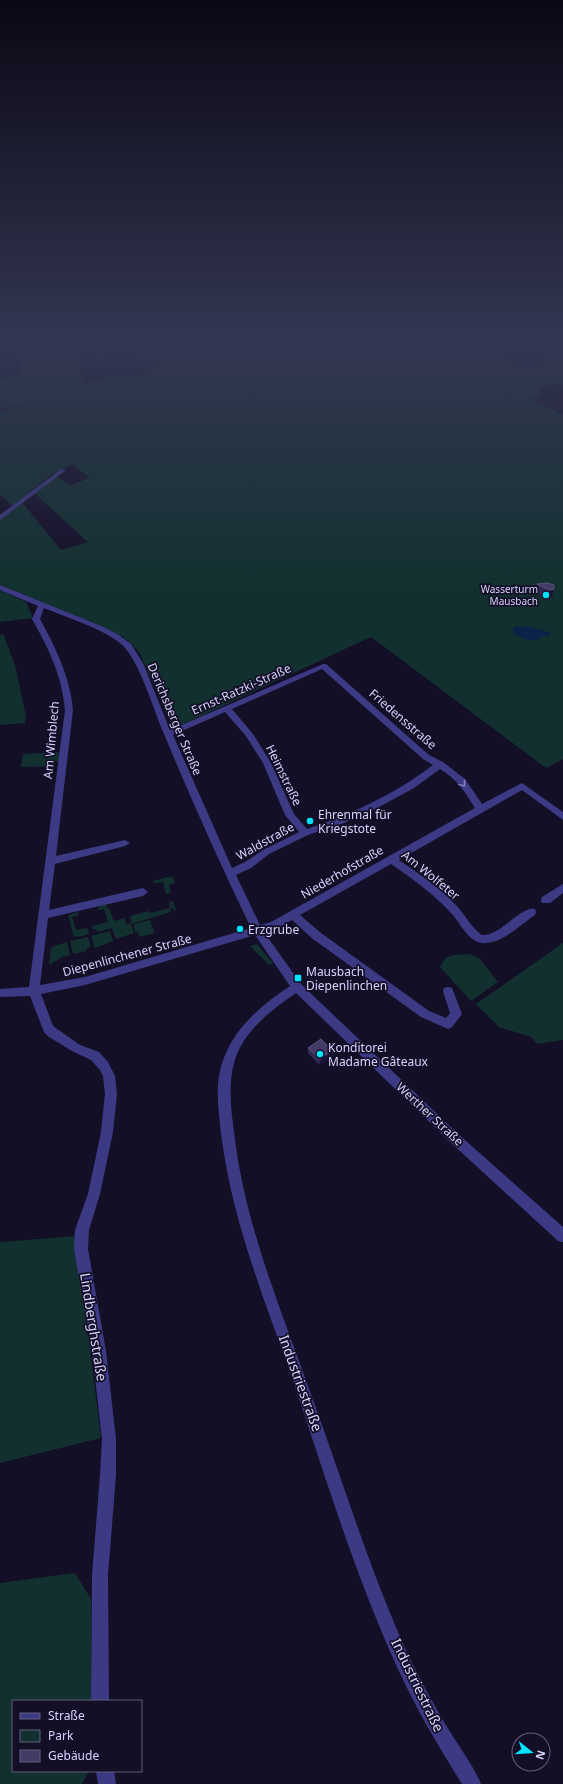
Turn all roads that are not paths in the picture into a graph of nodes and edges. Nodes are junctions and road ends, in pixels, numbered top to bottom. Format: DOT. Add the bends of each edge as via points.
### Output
graph roads {
  1 [pos="62,470"];
  2 [pos="0,518"];
  3 [pos="0,587"];
  4 [pos="42,605"];
  5 [pos="323,666"];
  6 [pos="226,708"];
  7 [pos="168,734"];
  8 [pos="440,764"];
  9 [pos="480,809"];
  10 [pos="563,817"];
  11 [pos="305,833"];
  12 [pos="125,843"];
  13 [pos="391,859"];
  14 [pos="51,861"];
  15 [pos="230,874"];
  16 [pos="563,888"];
  17 [pos="143,892"];
  18 [pos="546,900"];
  19 [pos="531,912"];
  20 [pos="45,915"];
  21 [pos="293,915"];
  22 [pos="258,931"];
  23 [pos="296,987"];
  24 [pos="34,991"];
  25 [pos="448,991"];
  26 [pos="0,993"];
  27 [pos="563,1236"];
  28 [pos="100,1700"];
  29 [pos="105,1772"];
  30 [pos="107,1784"];
  31 [pos="472,1784"];
  1 -- 2 [label="street"];
  3 -- 4 [label="street, Derichsberger Straße"];
  4 -- 7 [label="street, Derichsberger Straße" via="110,634 128,646 139,663"];
  4 -- 14 [label="street, Am Wimblech" via="36,619 63,669 69,701"];
  5 -- 6 [label="street, Ernst-Ratzki-Straße"];
  5 -- 8 [label="street, Friedensstraße" via="426,757"];
  6 -- 7 [label="street, Ernst-Ratzki-Straße"];
  6 -- 11 [label="street, Heimstraße" via="249,734 263,757 290,815"];
  7 -- 15 [label="street, Derichsberger Straße"];
  8 -- 9 [label="street, Friedensstraße, one-way" via="462,782"];
  8 -- 11 [label="street, Waldstraße" via="411,786 376,805"];
  9 -- 10 [label="street, Niederhofstraße" via="522,786"];
  9 -- 13 [label="street, Niederhofstraße"];
  11 -- 15 [label="street, Waldstraße" via="266,852"];
  12 -- 14 [label="street"];
  13 -- 19 [label="street, Am Wolfeter" via="439,895 477,937 485,940 492,938"];
  13 -- 21 [label="street, Niederhofstraße"];
  14 -- 20 [label="street, Am Wimblech"];
  15 -- 22 [label="street, Derichsberger Straße"];
  16 -- 18 [label="street"];
  17 -- 20 [label="street"];
  20 -- 24 [label="street, Am Wimblech"];
  21 -- 22 [label="street, Niederhofstraße"];
  21 -- 25 [label="street" via="317,936 425,1014 448,1024 456,1014"];
  22 -- 23 [label="street, Werther Straße"];
  22 -- 24 [label="street, Diepenlinchener Straße" via="85,981"];
  23 -- 27 [label="street, Werther Straße" via="441,1126"];
  23 -- 31 [label="street, Industriestraße" via="273,1002 249,1026 230,1054 224,1077 228,1148 255,1255 364,1563 401,1656 444,1739"];
  24 -- 26 [label="street, Diepenlinchener Straße"];
  24 -- 28 [label="street, Lindberghstraße" via="52,1034 95,1056 109,1076 107,1132 94,1194 82,1230 81,1249 99,1351 109,1439 100,1575"];
  29 -- 30 [label="street"];
}
